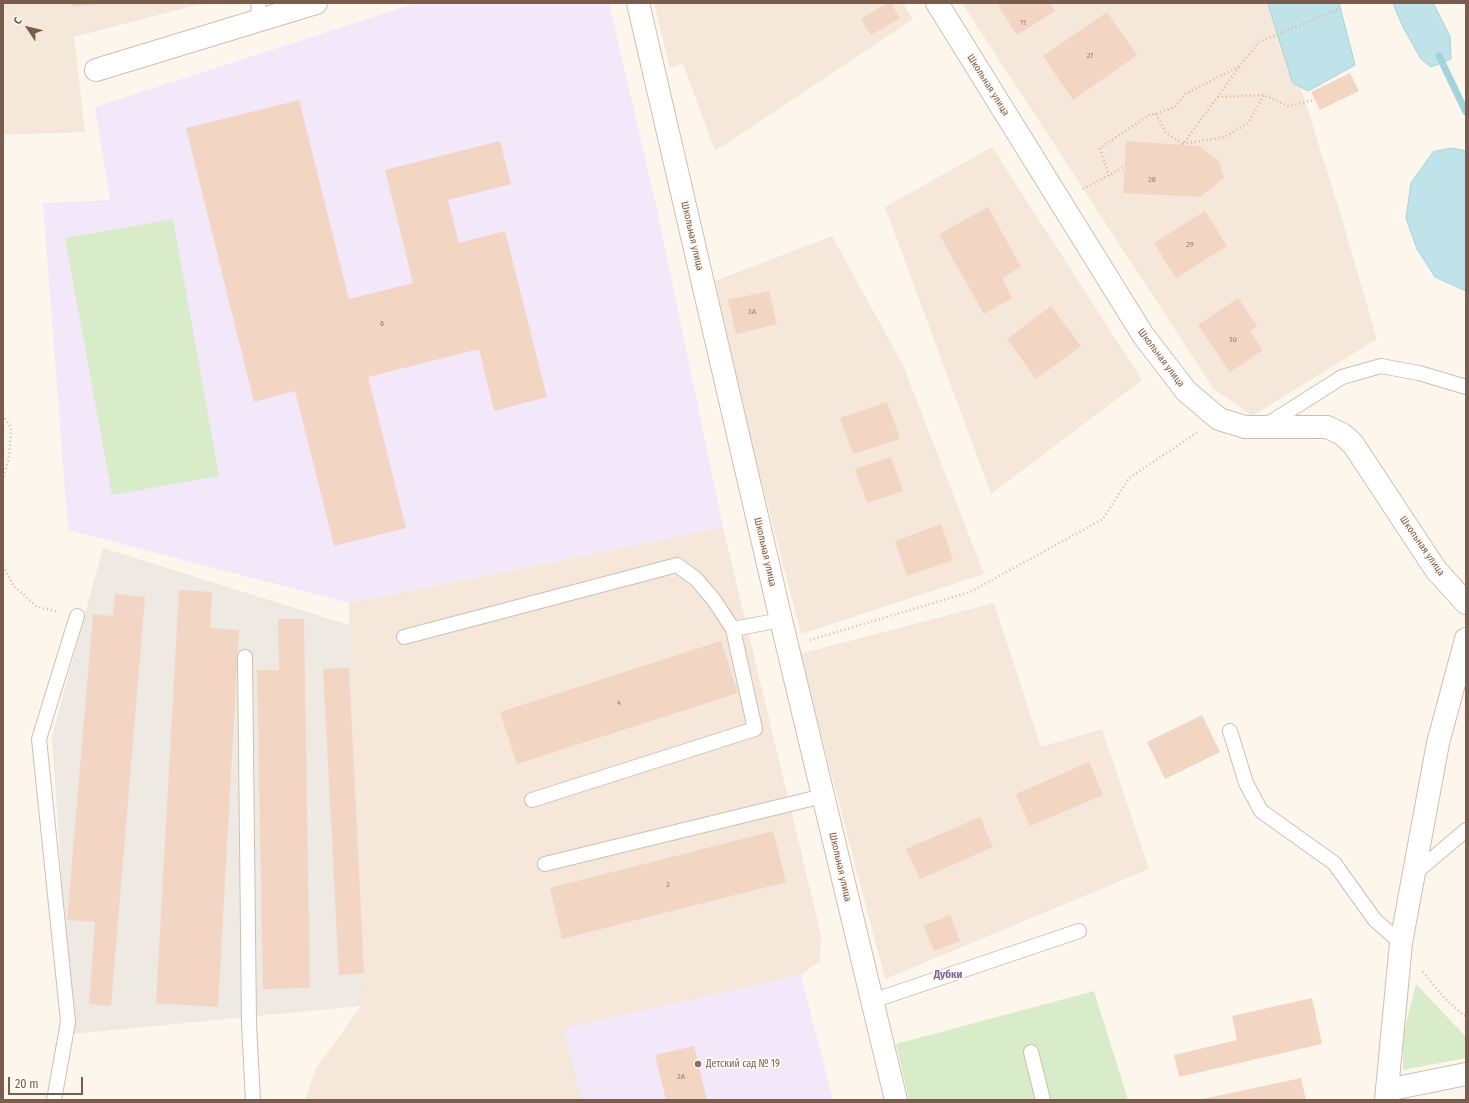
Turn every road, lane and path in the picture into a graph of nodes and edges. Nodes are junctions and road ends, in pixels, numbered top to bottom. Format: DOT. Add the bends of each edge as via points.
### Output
graph roads {
  1 [pos="316,3"];
  2 [pos="638,3"];
  3 [pos="937,3"];
  4 [pos="1342,8"];
  5 [pos="259,12"];
  6 [pos="1240,66"];
  7 [pos="96,70"];
  8 [pos="1264,94"];
  9 [pos="1218,98"];
  10 [pos="1315,100"];
  11 [pos="1156,114"];
  12 [pos="1183,144"];
  13 [pos="1124,168"];
  14 [pos="1109,176"];
  15 [pos="1083,189"];
  16 [pos="1466,387"];
  17 [pos="3,415"];
  18 [pos="1219,419"];
  19 [pos="1263,427"];
  20 [pos="3,478"];
  21 [pos="3,566"];
  22 [pos="1466,603"];
  23 [pos="77,616"];
  24 [pos="781,620"];
  25 [pos="733,629"];
  26 [pos="404,637"];
  27 [pos="1466,639"];
  28 [pos="787,646"];
  29 [pos="245,657"];
  30 [pos="1230,731"];
  31 [pos="823,796"];
  32 [pos="532,800"];
  33 [pos="1466,830"];
  34 [pos="545,864"];
  35 [pos="1414,874"];
  36 [pos="1079,931"];
  37 [pos="1401,943"];
  38 [pos="872,1001"];
  39 [pos="1466,1017"];
  40 [pos="1031,1052"];
  41 [pos="1466,1074"];
  42 [pos="1386,1095"];
  43 [pos="54,1100"];
  44 [pos="253,1100"];
  45 [pos="896,1100"];
  46 [pos="1043,1100"];
  1 -- 5 [label="street"];
  2 -- 24 [label="street, Школьная улица"];
  3 -- 18 [label="street, Школьная улица" via="1143,335 1186,391"];
  4 -- 6 [label="path" via="1259,42"];
  5 -- 7 [label="street"];
  6 -- 9 [label="path"];
  6 -- 11 [label="path" via="1185,94 1176,106"];
  8 -- 9 [label="path"];
  8 -- 10 [label="path" via="1288,106"];
  8 -- 12 [label="path" via="1248,123 1225,137"];
  9 -- 12 [label="path"];
  11 -- 12 [label="path" via="1166,133"];
  11 -- 14 [label="path" via="1149,115 1100,148"];
  13 -- 14 [label="path"];
  14 -- 15 [label="path"];
  16 -- 19 [label="lane" via="1419,373 1382,366 1342,377"];
  17 -- 20 [label="path" via="11,428 9,459"];
  18 -- 19 [label="street, Школьная улица" via="1245,427"];
  18 -- 28 [label="path" via="1129,478 1103,519 970,592"];
  19 -- 22 [label="street, Школьная улица" via="1327,427 1342,434 1353,444 1436,570"];
  21 -- 23 [label="path" via="13,585 36,606"];
  23 -- 43 [label="lane" via="39,739 68,1022"];
  24 -- 25 [label="lane"];
  24 -- 28 [label="street, Школьная улица"];
  25 -- 26 [label="lane" via="696,579 677,565"];
  25 -- 32 [label="lane" via="755,729"];
  27 -- 35 [label="street" via="1438,744"];
  28 -- 31 [label="street, Школьная улица"];
  29 -- 44 [label="lane" via="249,1024"];
  30 -- 37 [label="lane" via="1246,783 1261,810 1334,863 1375,920"];
  31 -- 34 [label="lane"];
  31 -- 38 [label="street, Школьная улица"];
  33 -- 35 [label="lane"];
  35 -- 37 [label="street"];
  36 -- 38 [label="lane"];
  37 -- 39 [label="path" via="1445,999"];
  37 -- 42 [label="street"];
  38 -- 45 [label="street, Школьная улица"];
  40 -- 46 [label="lane"];
  41 -- 42 [label="street"];
}
